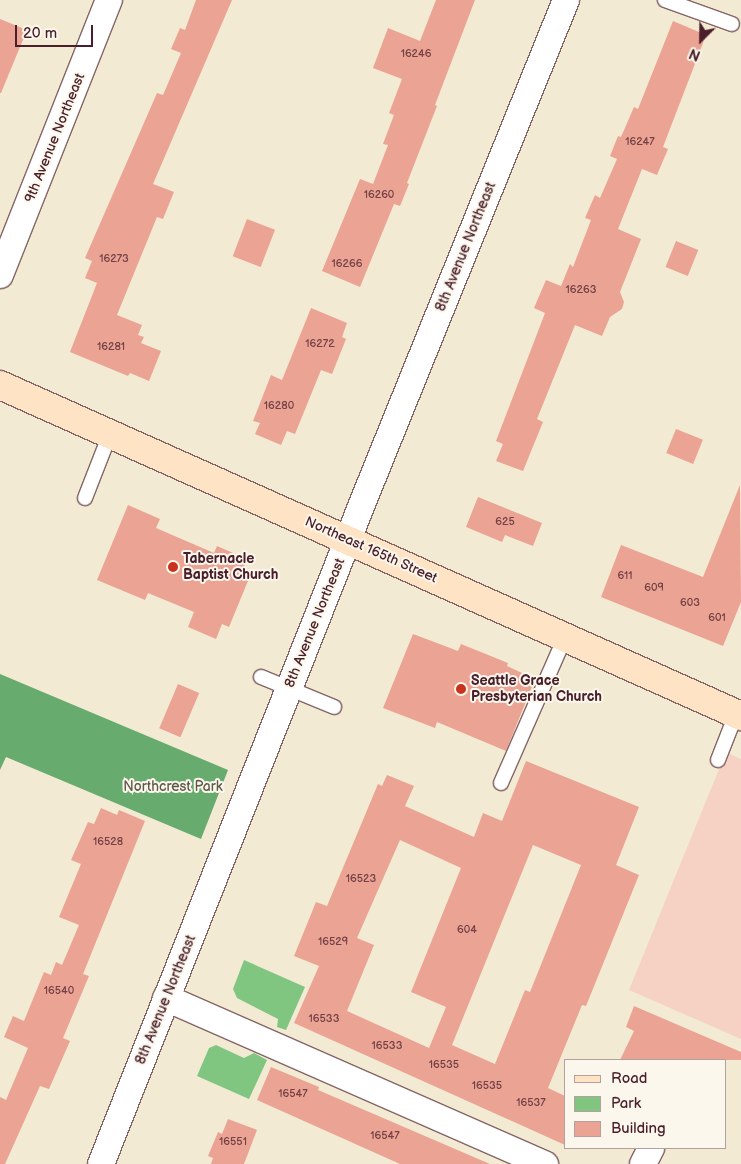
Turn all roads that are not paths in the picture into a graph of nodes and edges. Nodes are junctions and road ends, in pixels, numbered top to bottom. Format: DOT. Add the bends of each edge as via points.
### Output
graph roads {
  1 [pos="109,0"];
  2 [pos="566,0"];
  3 [pos="665,0"];
  4 [pos="732,24"];
  5 [pos="0,275"];
  6 [pos="0,385"];
  7 [pos="110,434"];
  8 [pos="86,498"];
  9 [pos="348,540"];
  10 [pos="565,637"];
  11 [pos="261,677"];
  12 [pos="289,689"];
  13 [pos="334,707"];
  14 [pos="739,710"];
  15 [pos="718,760"];
  16 [pos="501,783"];
  17 [pos="166,998"];
  18 [pos="650,1149"];
  19 [pos="101,1164"];
  20 [pos="545,1164"];
  21 [pos="643,1164"];
  1 -- 5 [label="street, 9th Avenue Northeast"];
  2 -- 9 [label="street, 8th Avenue Northeast"];
  3 -- 4 [label="lane"];
  6 -- 7 [label="street, Northeast 165th Street"];
  7 -- 8 [label="lane"];
  7 -- 9 [label="street, Northeast 165th Street"];
  9 -- 10 [label="street, Northeast 165th Street"];
  9 -- 12 [label="street, 8th Avenue Northeast"];
  10 -- 14 [label="street, Northeast 165th Street"];
  10 -- 16 [label="lane"];
  11 -- 12 [label="lane"];
  12 -- 13 [label="lane"];
  12 -- 17 [label="street, 8th Avenue Northeast"];
  14 -- 15 [label="lane"];
  17 -- 19 [label="street, 8th Avenue Northeast"];
  17 -- 20 [label="street"];
  18 -- 21 [label="street"];
}
